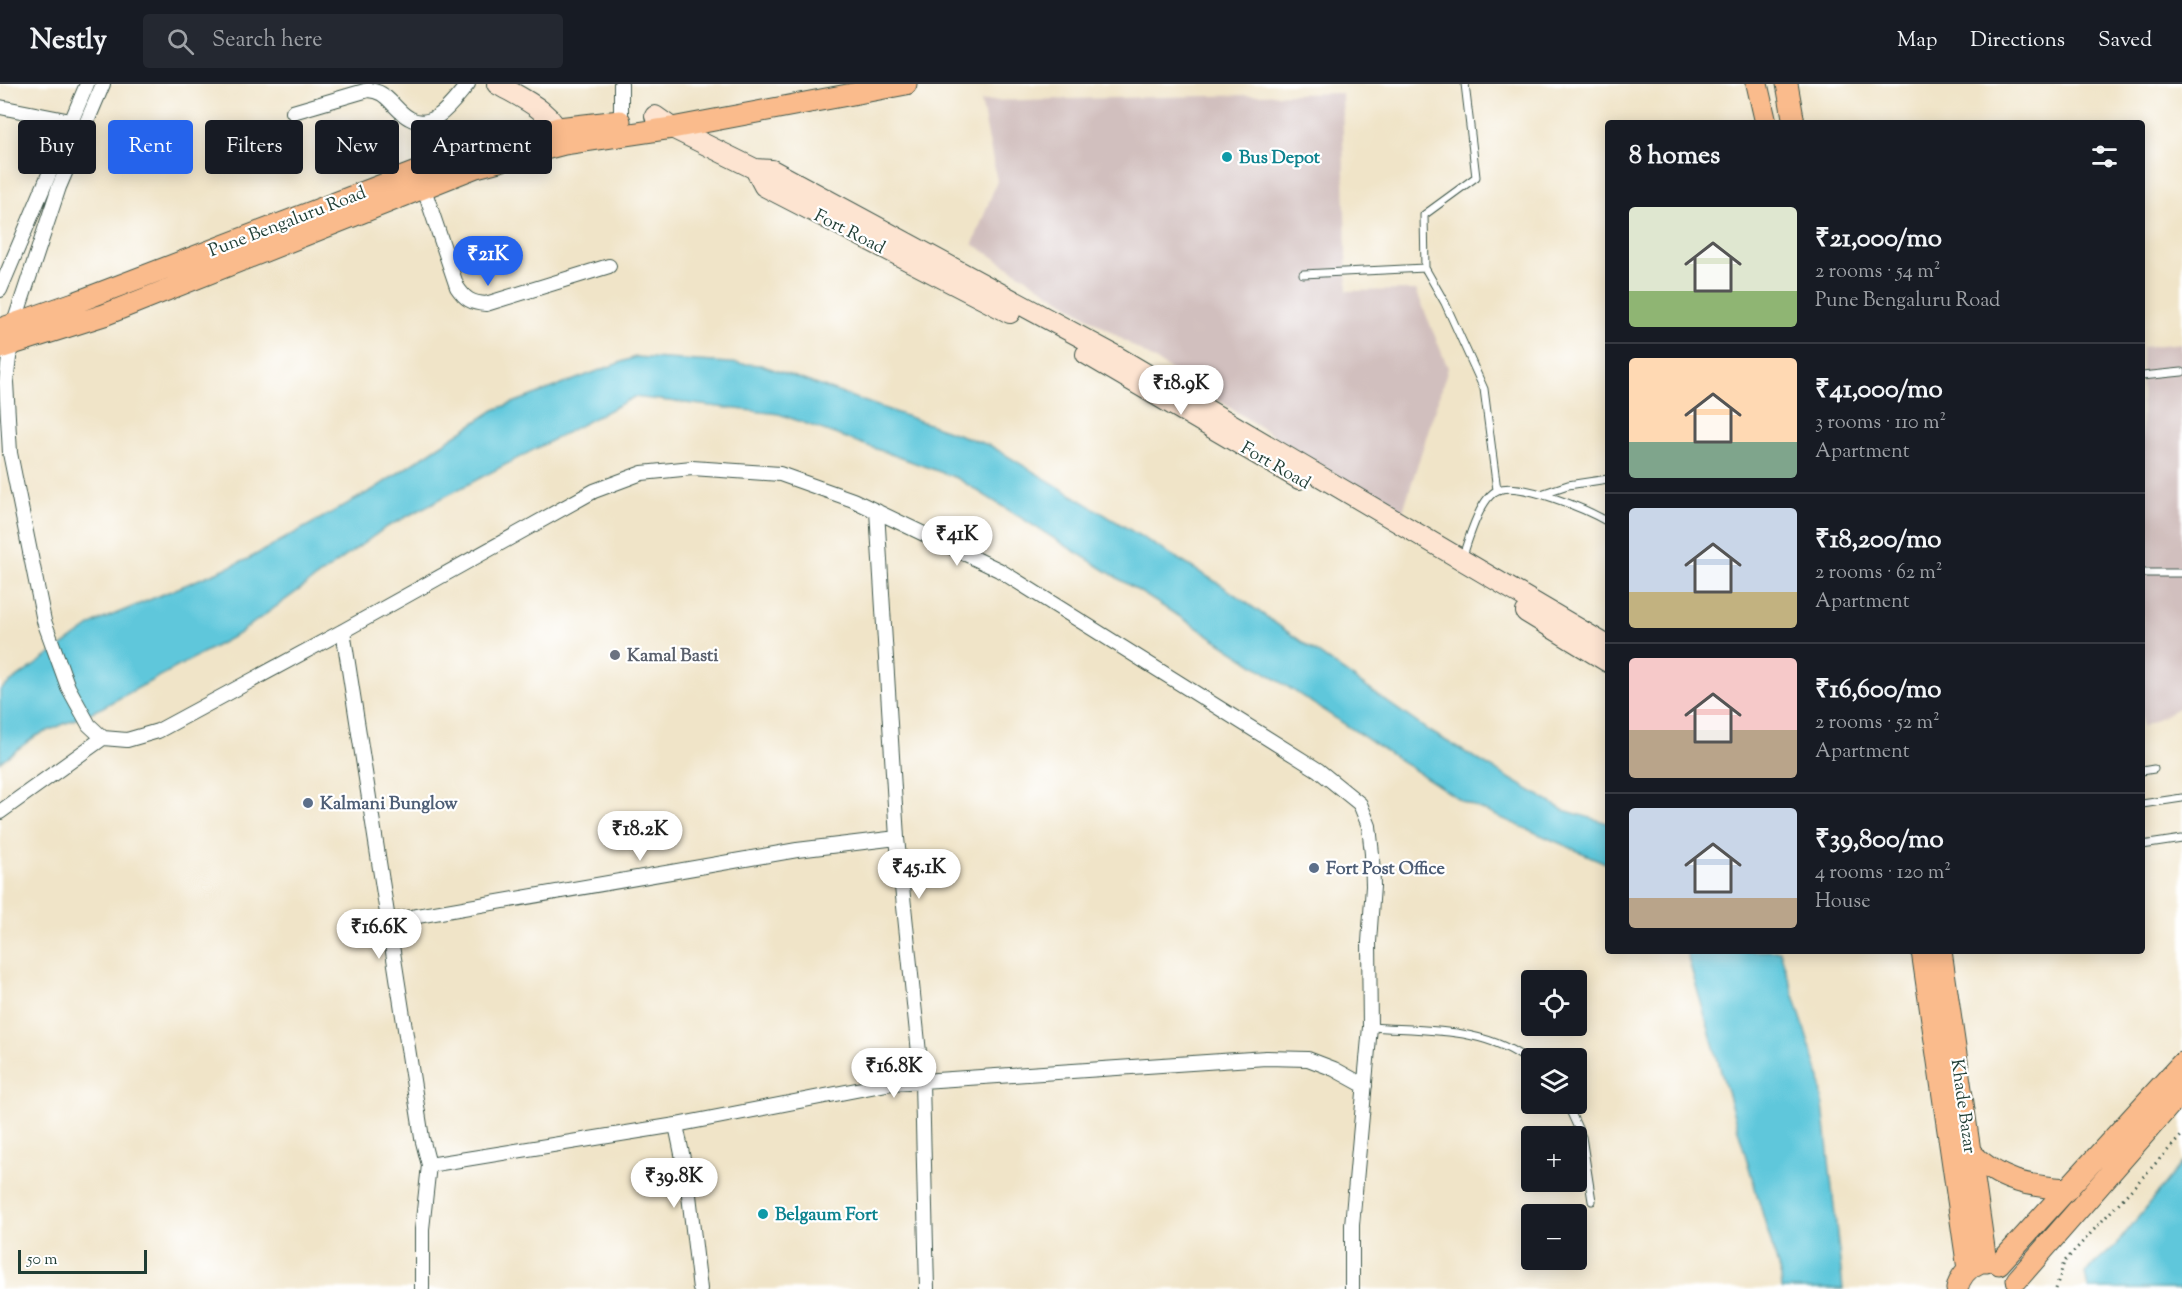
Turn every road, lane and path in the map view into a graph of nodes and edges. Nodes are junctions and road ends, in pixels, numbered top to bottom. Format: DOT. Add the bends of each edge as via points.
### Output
graph roads {
  1 [pos="87,84"];
  2 [pos="104,84"];
  3 [pos="468,84"];
  4 [pos="497,84"];
  5 [pos="621,84"];
  6 [pos="827,84"];
  7 [pos="906,84"];
  8 [pos="1465,84"];
  9 [pos="1757,84"];
  10 [pos="1787,84"];
  11 [pos="0,107"];
  12 [pos="293,112"];
  13 [pos="66,120"];
  14 [pos="71,120"];
  15 [pos="1766,120"];
  16 [pos="1793,120"];
  17 [pos="621,121"];
  18 [pos="664,122"];
  19 [pos="561,136"];
  20 [pos="49,174"];
  21 [pos="424,189"];
  22 [pos="609,266"];
  23 [pos="1425,268"];
  24 [pos="1303,274"];
  25 [pos="0,290"];
  26 [pos="6,337"];
  27 [pos="2182,372"];
  28 [pos="2145,376"];
  29 [pos="3,387"];
  30 [pos="1605,479"];
  31 [pos="1497,490"];
  32 [pos="1541,494"];
  33 [pos="877,511"];
  34 [pos="1605,520"];
  35 [pos="1460,565"];
  36 [pos="2145,573"];
  37 [pos="2182,573"];
  38 [pos="343,632"];
  39 [pos="1605,643"];
  40 [pos="1605,660"];
  41 [pos="102,738"];
  42 [pos="2154,769"];
  43 [pos="2145,770"];
  44 [pos="2182,798"];
  45 [pos="2145,804"];
  46 [pos="0,812"];
  47 [pos="897,838"];
  48 [pos="2182,839"];
  49 [pos="2145,845"];
  50 [pos="389,921"];
  51 [pos="1923,954"];
  52 [pos="1941,954"];
  53 [pos="1370,1027"];
  54 [pos="1521,1056"];
  55 [pos="2182,1063"];
  56 [pos="922,1082"];
  57 [pos="1365,1086"];
  58 [pos="2182,1091"];
  59 [pos="1572,1114"];
  60 [pos="676,1125"];
  61 [pos="2182,1135"];
  62 [pos="1970,1152"];
  63 [pos="429,1165"];
  64 [pos="2068,1189"];
  65 [pos="1592,1201"];
  66 [pos="1984,1265"];
  67 [pos="2018,1284"];
  68 [pos="422,1289"];
  69 [pos="700,1289"];
  70 [pos="927,1289"];
  71 [pos="1352,1289"];
  72 [pos="1957,1289"];
  73 [pos="2055,1289"];
  1 -- 14 [label="street"];
  2 -- 26 [label="street" via="59,187"];
  3 -- 12 [label="street" via="437,118 428,122 409,118 379,91 368,90"];
  4 -- 19 [label="main road" via="538,107"];
  5 -- 17 [label="street"];
  6 -- 18 [label="main road, Pune Bengaluru Road"];
  7 -- 18 [label="main road"];
  8 -- 23 [label="lane" via="1476,177 1424,215"];
  9 -- 15 [label="main road"];
  10 -- 16 [label="main road"];
  11 -- 13 [label="street"];
  17 -- 18 [label="main road, Pune Bengaluru Road"];
  17 -- 19 [label="main road, Pune Bengaluru Road"];
  18 -- 19 [label="main road"];
  18 -- 35 [label="main road, Fort Road" via="755,169 764,186 1049,333"];
  19 -- 21 [label="main road"];
  19 -- 26 [label="main road, Pune Bengaluru Road" via="416,172"];
  20 -- 25 [label="street"];
  21 -- 22 [label="street" via="457,287 473,303 486,304"];
  21 -- 26 [label="main road" via="104,315"];
  23 -- 24 [label="lane"];
  23 -- 31 [label="lane" via="1484,389"];
  26 -- 29 [label="street"];
  27 -- 28 [label="lane"];
  29 -- 41 [label="street" via="10,453 44,621 68,687 89,725"];
  30 -- 32 [label="lane"];
  31 -- 32 [label="lane" via="1513,488"];
  31 -- 35 [label="lane" via="1473,525"];
  32 -- 34 [label="lane"];
  33 -- 38 [label="street" via="780,474 692,468 642,473 594,490"];
  33 -- 47 [label="street"];
  33 -- 53 [label="street" via="999,570 1318,770 1360,804 1369,826 1372,854"];
  35 -- 39 [label="main road, Fort Road"];
  35 -- 40 [label="main road, Fort Road"];
  36 -- 37 [label="lane"];
  38 -- 41 [label="street" via="158,731 127,740"];
  38 -- 50 [label="street"];
  41 -- 46 [label="street"];
  42 -- 43 [label="lane"];
  44 -- 45 [label="lane"];
  47 -- 50 [label="street" via="797,850"];
  47 -- 56 [label="street"];
  48 -- 49 [label="lane"];
  50 -- 63 [label="street"];
  51 -- 66 [label="main road"];
  52 -- 62 [label="main road, Khade Bazar"];
  53 -- 54 [label="lane" via="1454,1032 1487,1039"];
  53 -- 57 [label="street"];
  55 -- 64 [label="main road"];
  56 -- 57 [label="street" via="1266,1058 1308,1059"];
  56 -- 60 [label="street" via="892,1083"];
  56 -- 70 [label="street"];
  57 -- 71 [label="street" via="1352,1225"];
  58 -- 67 [label="main road"];
  59 -- 65 [label="lane" via="1582,1137"];
  60 -- 63 [label="street"];
  60 -- 69 [label="street" via="687,1178"];
  61 -- 73 [label="path" via="2064,1262"];
  62 -- 64 [label="main road" via="1984,1166 2008,1179"];
  62 -- 66 [label="main road, Khade Bazar"];
  63 -- 68 [label="street" via="422,1229"];
  64 -- 66 [label="main road"];
  66 -- 67 [label="main road" via="2007,1268"];
  66 -- 72 [label="main road" via="1963,1275"];
}
